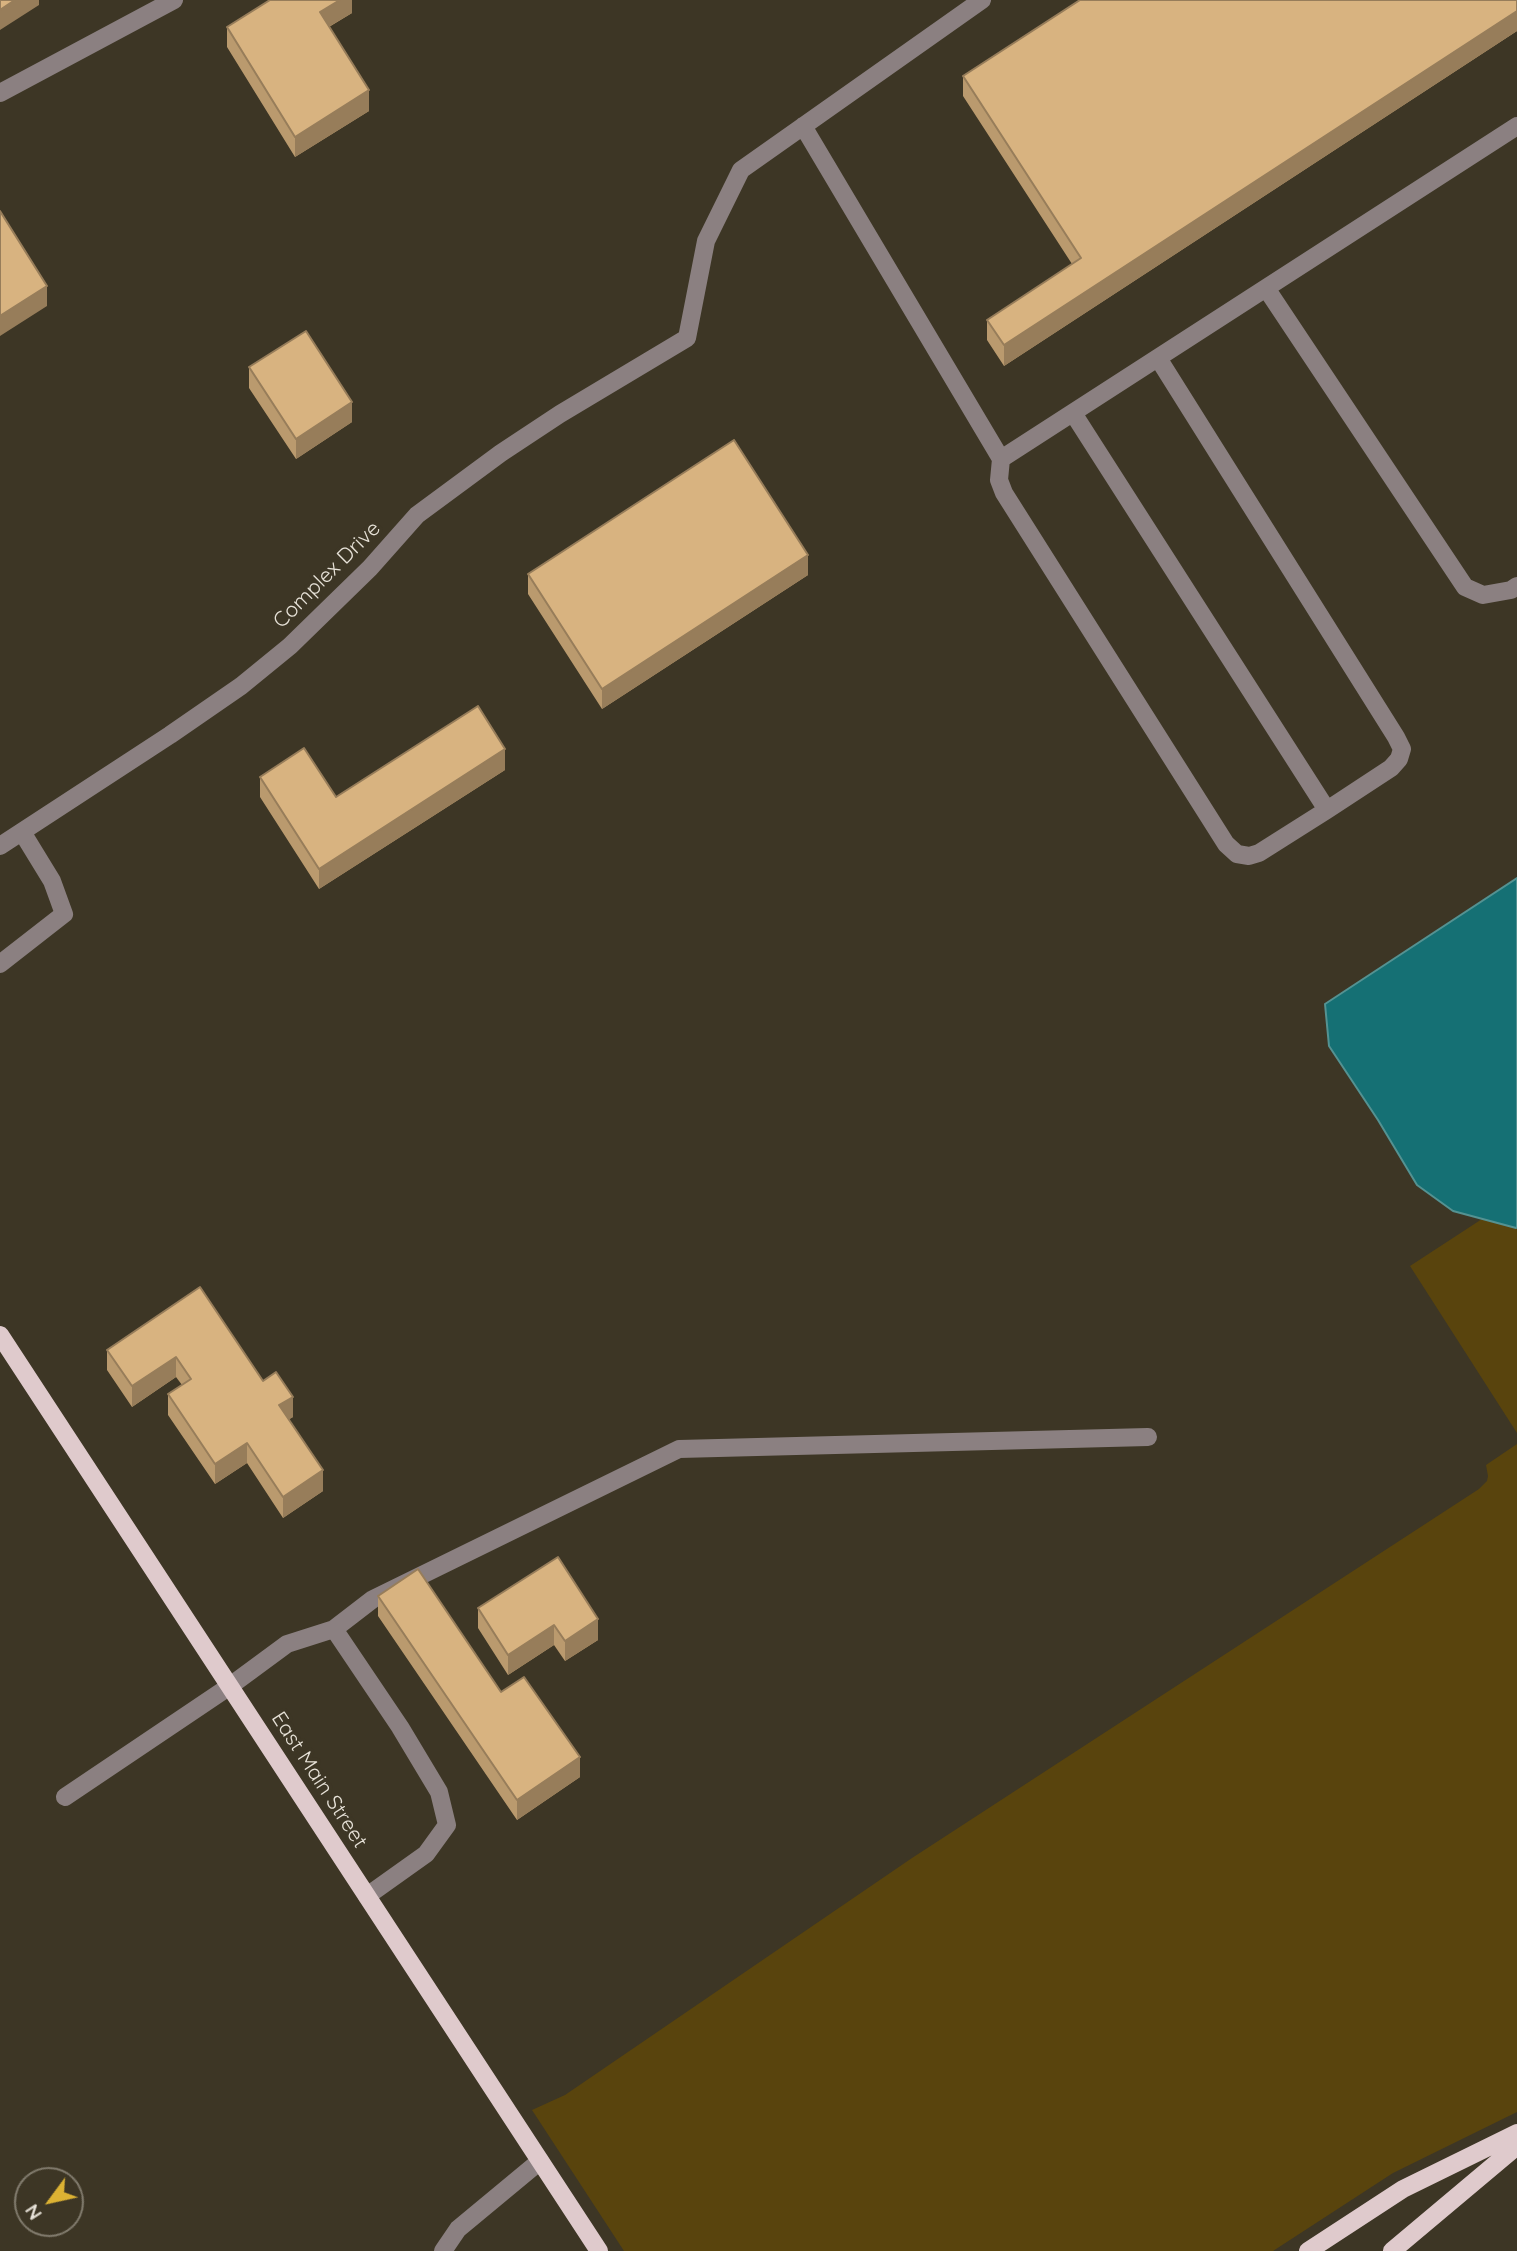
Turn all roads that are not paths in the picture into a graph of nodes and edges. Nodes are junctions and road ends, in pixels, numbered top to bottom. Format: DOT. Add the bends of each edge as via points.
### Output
graph roads {
  1 [pos="174,0"];
  2 [pos="982,0"];
  3 [pos="0,93"];
  4 [pos="803,126"];
  5 [pos="1517,126"];
  6 [pos="1266,288"];
  7 [pos="1158,358"];
  8 [pos="1073,413"];
  9 [pos="1001,459"];
  10 [pos="1517,586"];
  11 [pos="1326,810"];
  12 [pos="22,832"];
  13 [pos="0,846"];
  14 [pos="0,964"];
  15 [pos="0,1335"];
  16 [pos="1148,1437"];
  17 [pos="334,1629"];
  18 [pos="230,1686"];
  19 [pos="65,1797"];
  20 [pos="367,1896"];
  21 [pos="1517,2133"];
  22 [pos="1517,2146"];
  23 [pos="540,2161"];
  24 [pos="443,2251"];
  25 [pos="599,2251"];
  26 [pos="1308,2251"];
  27 [pos="1392,2251"];
  1 -- 3 [label="street"];
  2 -- 4 [label="street"];
  4 -- 9 [label="street"];
  4 -- 12 [label="street, Complex Drive" via="741,170 706,241 687,338 500,453 417,516 290,646 241,686"];
  5 -- 6 [label="street"];
  6 -- 7 [label="street"];
  6 -- 10 [label="street" via="1465,587 1483,595"];
  7 -- 8 [label="street"];
  7 -- 11 [label="street" via="1402,749 1391,768"];
  8 -- 9 [label="street"];
  8 -- 11 [label="street"];
  9 -- 11 [label="street" via="999,480 1004,493 1226,844 1237,854 1259,853"];
  12 -- 13 [label="street, Complex Drive"];
  12 -- 14 [label="street" via="52,881 64,914"];
  15 -- 18 [label="main road, East Main Street"];
  16 -- 17 [label="street" via="679,1449 373,1599"];
  17 -- 18 [label="street" via="287,1644"];
  17 -- 20 [label="street" via="439,1792 447,1825 426,1854"];
  18 -- 19 [label="street"];
  18 -- 20 [label="main road, East Main Street"];
  20 -- 23 [label="main road, East Main Street"];
  21 -- 26 [label="main road" via="1403,2189"];
  22 -- 27 [label="main road"];
  23 -- 24 [label="street" via="458,2229"];
  23 -- 25 [label="main road, East Main Street"];
}
